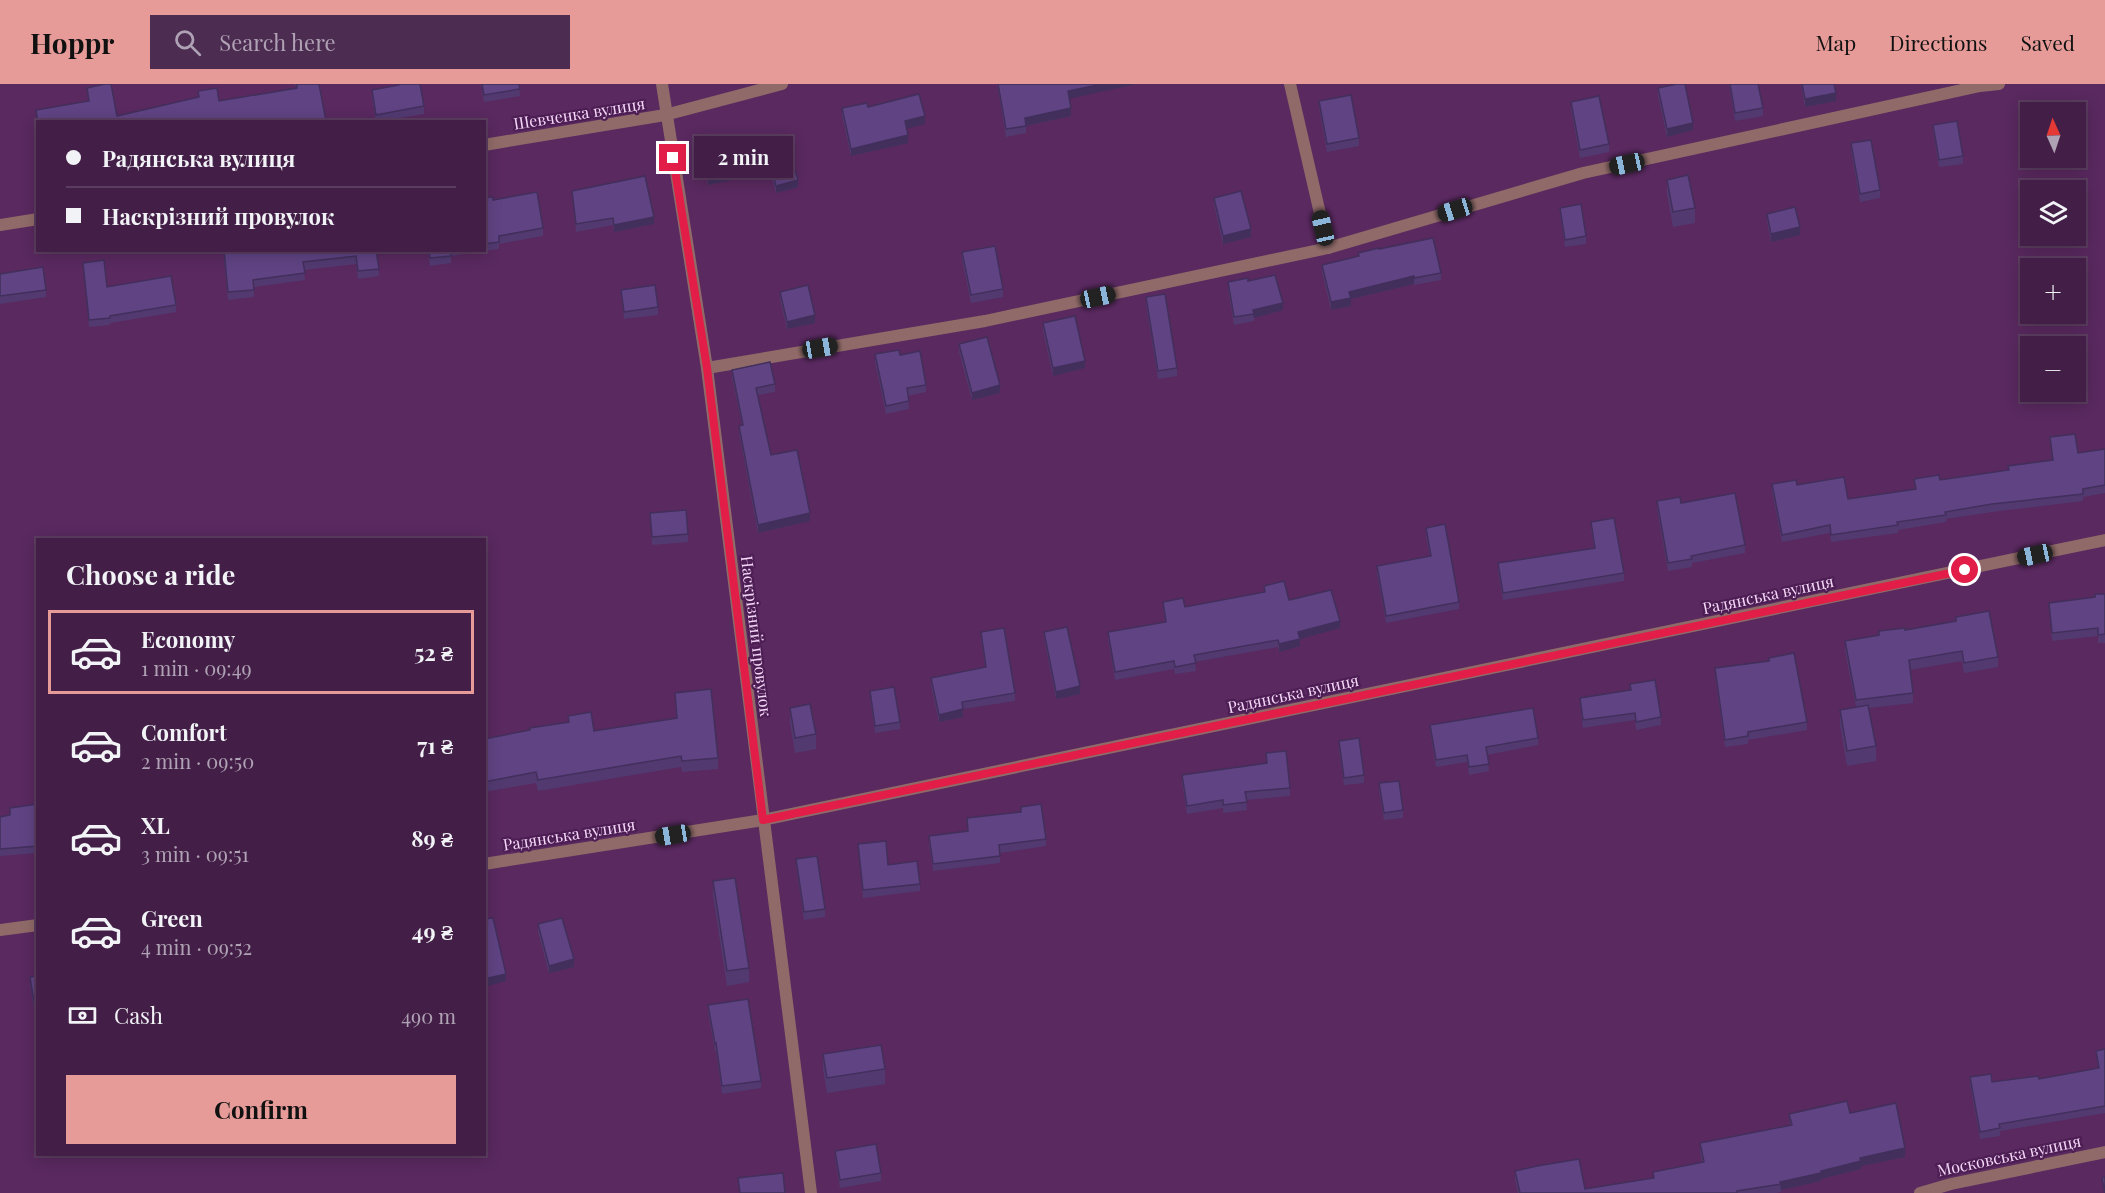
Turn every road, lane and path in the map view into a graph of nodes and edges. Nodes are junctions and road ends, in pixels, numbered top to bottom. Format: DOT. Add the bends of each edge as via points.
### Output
graph roads {
  1 [pos="662,84"];
  2 [pos="782,84"];
  3 [pos="1290,84"];
  4 [pos="1999,84"];
  5 [pos="665,115"];
  6 [pos="486,145"];
  7 [pos="36,219"];
  8 [pos="0,225"];
  9 [pos="1328,248"];
  10 [pos="707,368"];
  11 [pos="2105,540"];
  12 [pos="763,820"];
  13 [pos="486,864"];
  14 [pos="36,925"];
  15 [pos="0,930"];
  16 [pos="2105,1152"];
  17 [pos="811,1193"];
  18 [pos="1920,1193"];
  1 -- 5 [label="street, Наскрізний провулок"];
  2 -- 5 [label="street, Шевченка вулиця"];
  3 -- 9 [label="street"];
  4 -- 9 [label="street" via="1583,173"];
  5 -- 6 [label="street, Шевченка вулиця"];
  5 -- 10 [label="street, Наскрізний провулок"];
  7 -- 8 [label="street"];
  9 -- 10 [label="street" via="985,321"];
  10 -- 12 [label="street, Наскрізний провулок"];
  11 -- 12 [label="street, Радянська вулиця"];
  12 -- 13 [label="street, Радянська вулиця"];
  12 -- 17 [label="street, Наскрізний провулок"];
  14 -- 15 [label="street"];
  16 -- 18 [label="street, Московська вулиця"];
}
